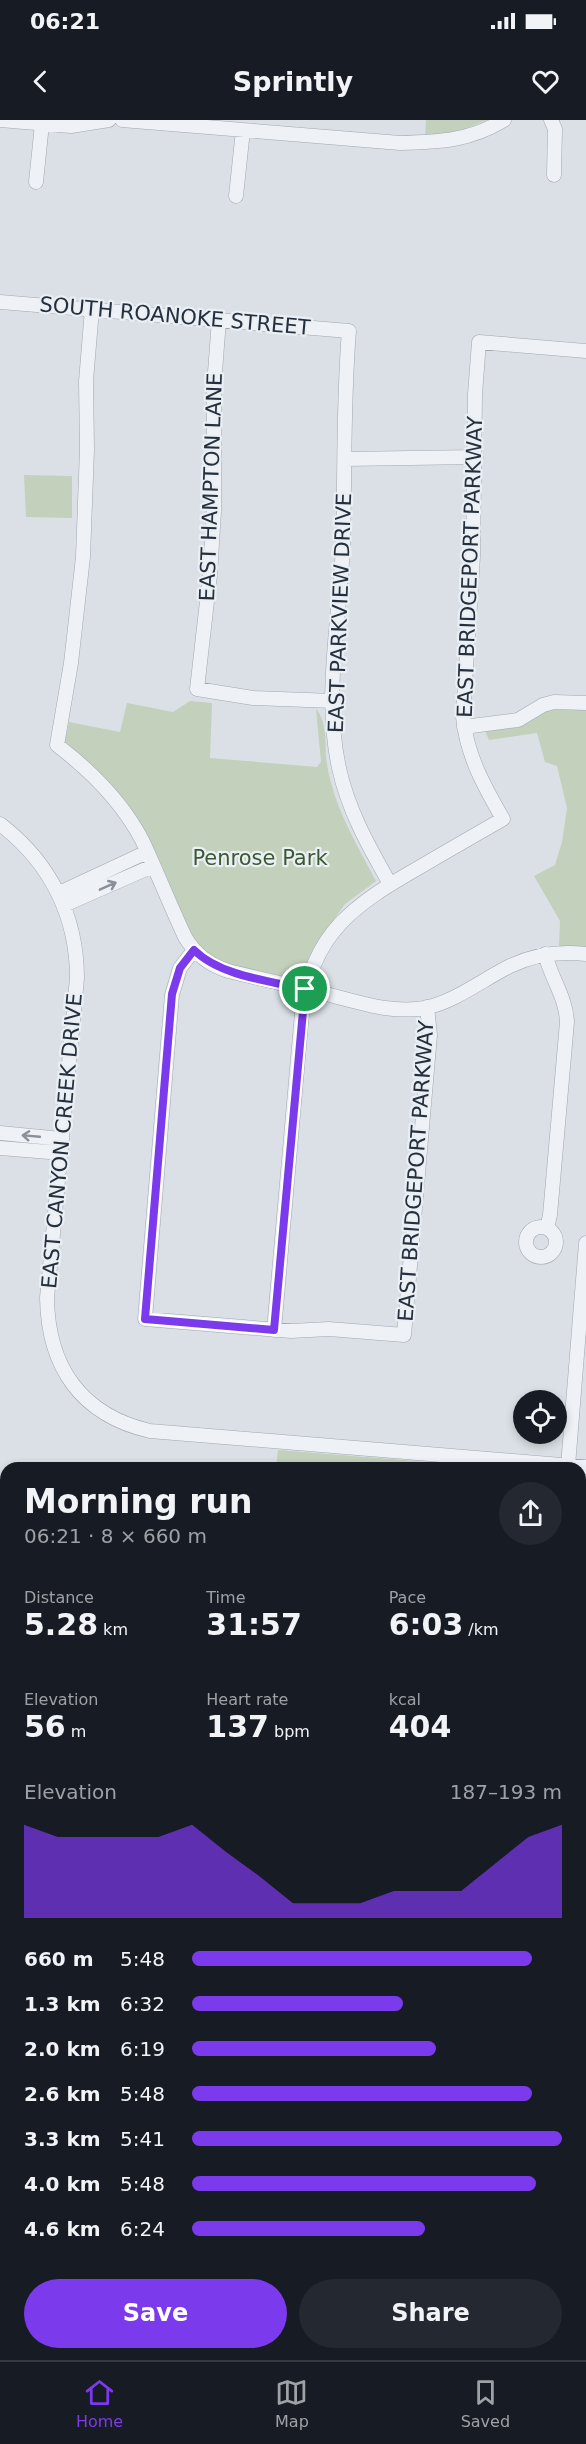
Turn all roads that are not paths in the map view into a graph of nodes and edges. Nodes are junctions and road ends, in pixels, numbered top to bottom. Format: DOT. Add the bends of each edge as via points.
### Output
graph roads {
  1 [pos="0,120"];
  2 [pos="109,120"];
  3 [pos="122,120"];
  4 [pos="504,120"];
  5 [pos="551,120"];
  6 [pos="166,121"];
  7 [pos="42,124"];
  8 [pos="243,130"];
  9 [pos="555,175"];
  10 [pos="36,182"];
  11 [pos="236,196"];
  12 [pos="0,302"];
  13 [pos="92,309"];
  14 [pos="219,320"];
  15 [pos="349,331"];
  16 [pos="586,351"];
  17 [pos="476,457"];
  18 [pos="345,459"];
  19 [pos="333,701"];
  20 [pos="586,703"];
  21 [pos="464,727"];
  22 [pos="0,824"];
  23 [pos="147,852"];
  24 [pos="153,866"];
  25 [pos="390,884"];
  26 [pos="61,899"];
  27 [pos="194,950"];
  28 [pos="545,954"];
  29 [pos="586,954"];
  30 [pos="305,989"];
  31 [pos="427,1007"];
  32 [pos="0,1133"];
  33 [pos="62,1146"];
  34 [pos="0,1148"];
  35 [pos="547,1228"];
  36 [pos="586,1243"];
  37 [pos="274,1330"];
  38 [pos="520,1462"];
  39 [pos="568,1462"];
  1 -- 7 [label="street"];
  2 -- 7 [label="street" via="71,126"];
  3 -- 6 [label="street"];
  4 -- 8 [label="street" via="482,133 442,142 400,143"];
  5 -- 9 [label="street" via="555,129"];
  6 -- 8 [label="street"];
  7 -- 10 [label="street"];
  8 -- 11 [label="street"];
  12 -- 13 [label="street, SOUTH ROANOKE STREET"];
  13 -- 14 [label="street, SOUTH ROANOKE STREET"];
  13 -- 23 [label="street" via="86,381 83,557 57,745 105,787"];
  14 -- 15 [label="street, SOUTH ROANOKE STREET"];
  14 -- 19 [label="street, EAST HAMPTON LANE" via="211,564 197,689 253,698"];
  15 -- 18 [label="street, EAST PARKVIEW DRIVE" via="344,390"];
  16 -- 17 [label="street, EAST BRIDGEPORT PARKWAY" via="479,342"];
  17 -- 18 [label="street"];
  17 -- 21 [label="street, EAST BRIDGEPORT PARKWAY"];
  18 -- 19 [label="street, EAST PARKVIEW DRIVE"];
  19 -- 25 [label="street, EAST PARKVIEW DRIVE" via="335,745 344,789 360,831"];
  20 -- 21 [label="street" via="554,702 518,720"];
  21 -- 25 [label="street, EAST BRIDGEPORT PARKWAY" via="478,774 503,819"];
  22 -- 26 [label="street, EAST CANYON CREEK DRIVE" via="39,861"];
  23 -- 24 [label="street"];
  23 -- 26 [label="street"];
  26 -- 24 [label="street, one-way"];
  24 -- 27 [label="street"];
  25 -- 30 [label="street" via="359,905 332,932 313,965"];
  26 -- 33 [label="street, EAST CANYON CREEK DRIVE" via="75,940 77,978"];
  27 -- 30 [label="street" via="223,969"];
  27 -- 37 [label="street" via="180,968 172,994 145,1319"];
  28 -- 29 [label="street"];
  28 -- 31 [label="street" via="512,965 451,999"];
  28 -- 35 [label="street" via="564,1000 567,1022"];
  30 -- 31 [label="street" via="385,1008"];
  30 -- 37 [label="street"];
  31 -- 37 [label="street, EAST BRIDGEPORT PARKWAY" via="430,1035 405,1335 329,1329"];
  33 -- 32 [label="street, one-way"];
  33 -- 34 [label="street"];
  33 -- 38 [label="street, EAST CANYON CREEK DRIVE" via="48,1317 65,1375 107,1414 150,1431"];
  36 -- 39 [label="street"];
}
